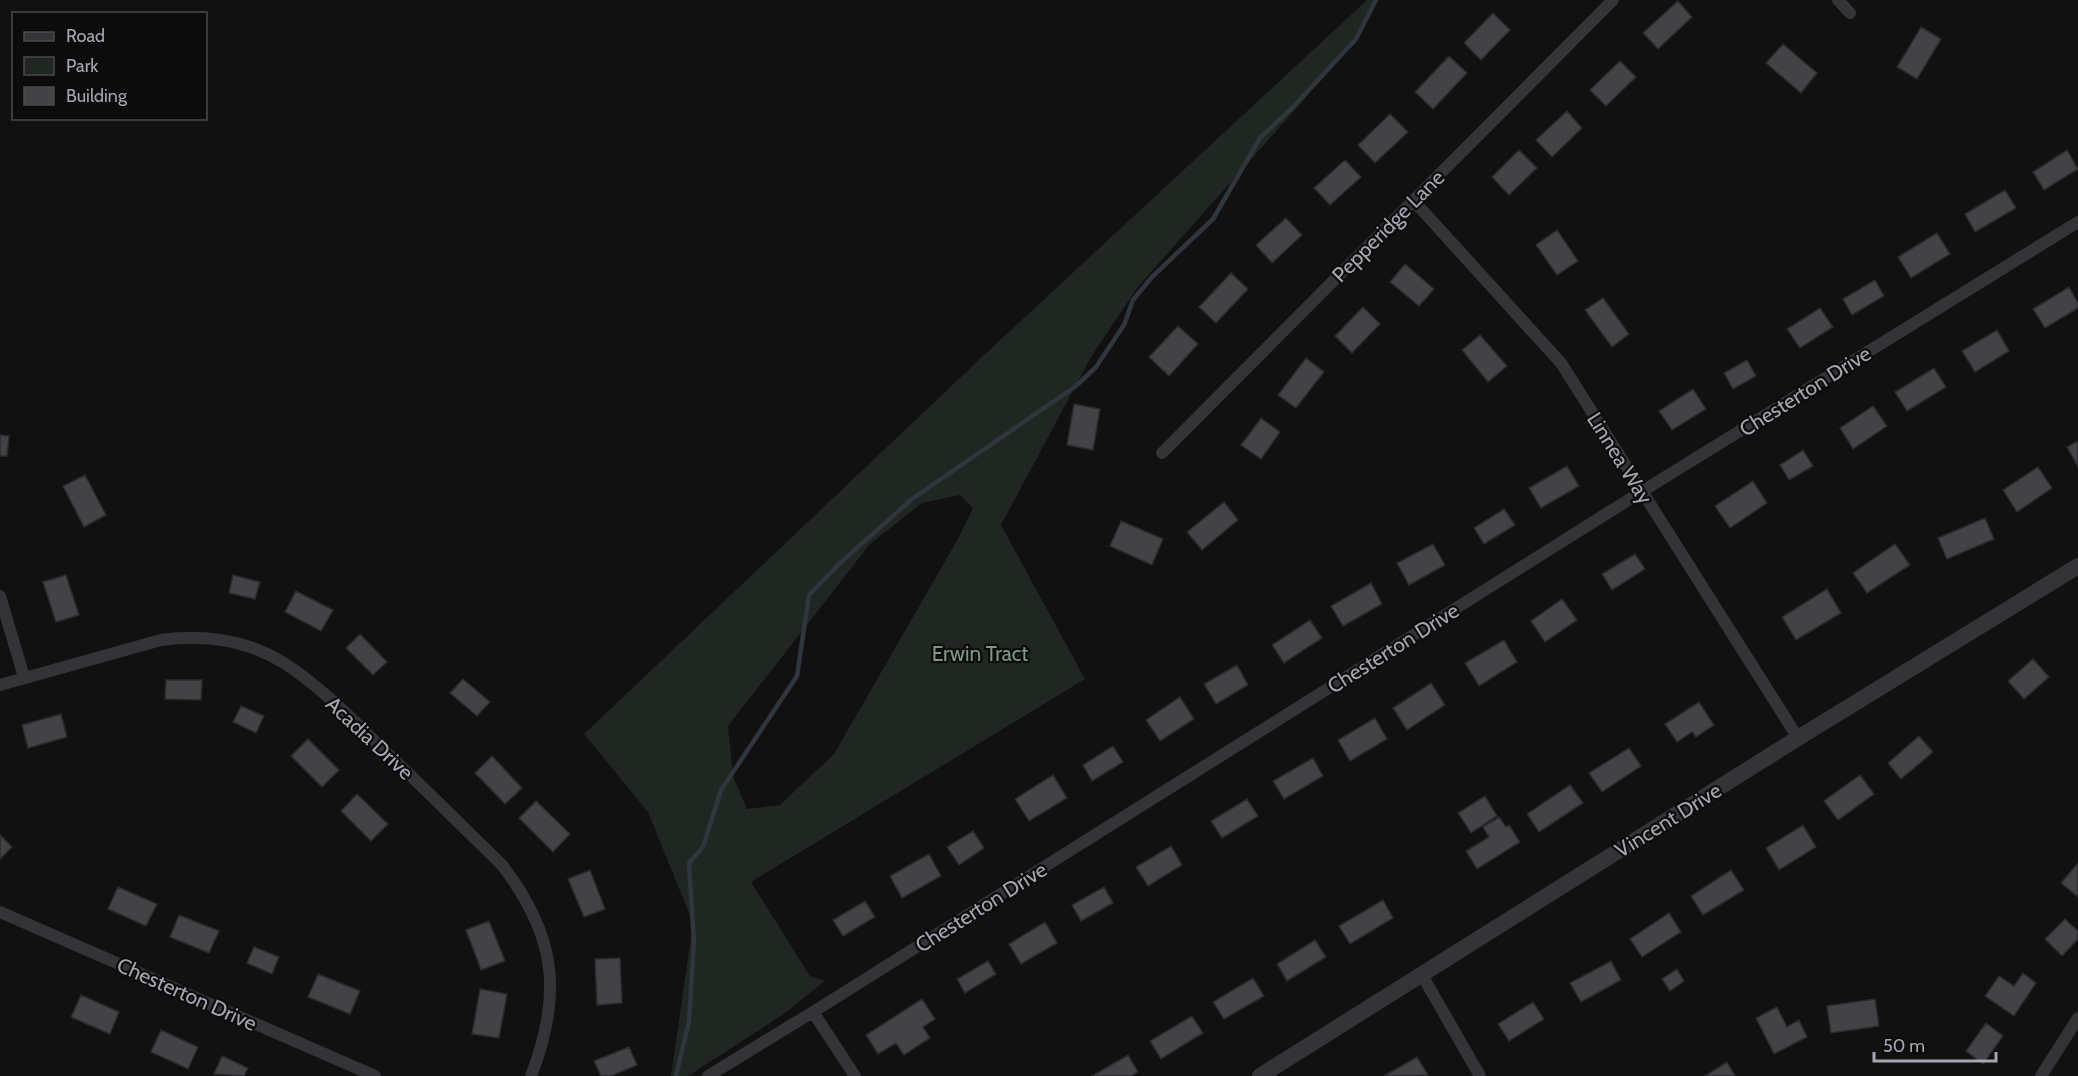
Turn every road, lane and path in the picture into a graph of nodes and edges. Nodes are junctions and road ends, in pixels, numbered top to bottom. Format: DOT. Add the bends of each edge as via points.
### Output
graph roads {
  1 [pos="1613,0"];
  2 [pos="1838,0"];
  3 [pos="1850,13"];
  4 [pos="1413,200"];
  5 [pos="2078,222"];
  6 [pos="1162,453"];
  7 [pos="1641,492"];
  8 [pos="2078,566"];
  9 [pos="0,596"];
  10 [pos="24,677"];
  11 [pos="0,685"];
  12 [pos="1798,738"];
  13 [pos="0,912"];
  14 [pos="1422,975"];
  15 [pos="813,1012"];
  16 [pos="2078,1018"];
  17 [pos="375,1076"];
  18 [pos="531,1076"];
  19 [pos="708,1076"];
  20 [pos="855,1076"];
  21 [pos="1260,1076"];
  22 [pos="1480,1076"];
  23 [pos="2041,1076"];
  1 -- 4 [label="street, Pepperidge Lane"];
  2 -- 3 [label="street"];
  4 -- 6 [label="street, Pepperidge Lane"];
  4 -- 7 [label="street, Linnea Way" via="1561,363"];
  5 -- 7 [label="street, Chesterton Drive"];
  7 -- 12 [label="street, Linnea Way"];
  7 -- 15 [label="street, Chesterton Drive"];
  8 -- 12 [label="street, Vincent Drive"];
  9 -- 10 [label="street"];
  10 -- 11 [label="street, Acadia Drive"];
  10 -- 18 [label="street, Acadia Drive" via="161,640 200,637 220,639 262,653 314,686 502,865 529,904 544,942 551,989 544,1038"];
  12 -- 14 [label="street, Vincent Drive"];
  13 -- 17 [label="street, Chesterton Drive"];
  14 -- 21 [label="street, Vincent Drive"];
  14 -- 22 [label="street"];
  15 -- 19 [label="street, Chesterton Drive"];
  15 -- 20 [label="street"];
  16 -- 23 [label="street"];
}
